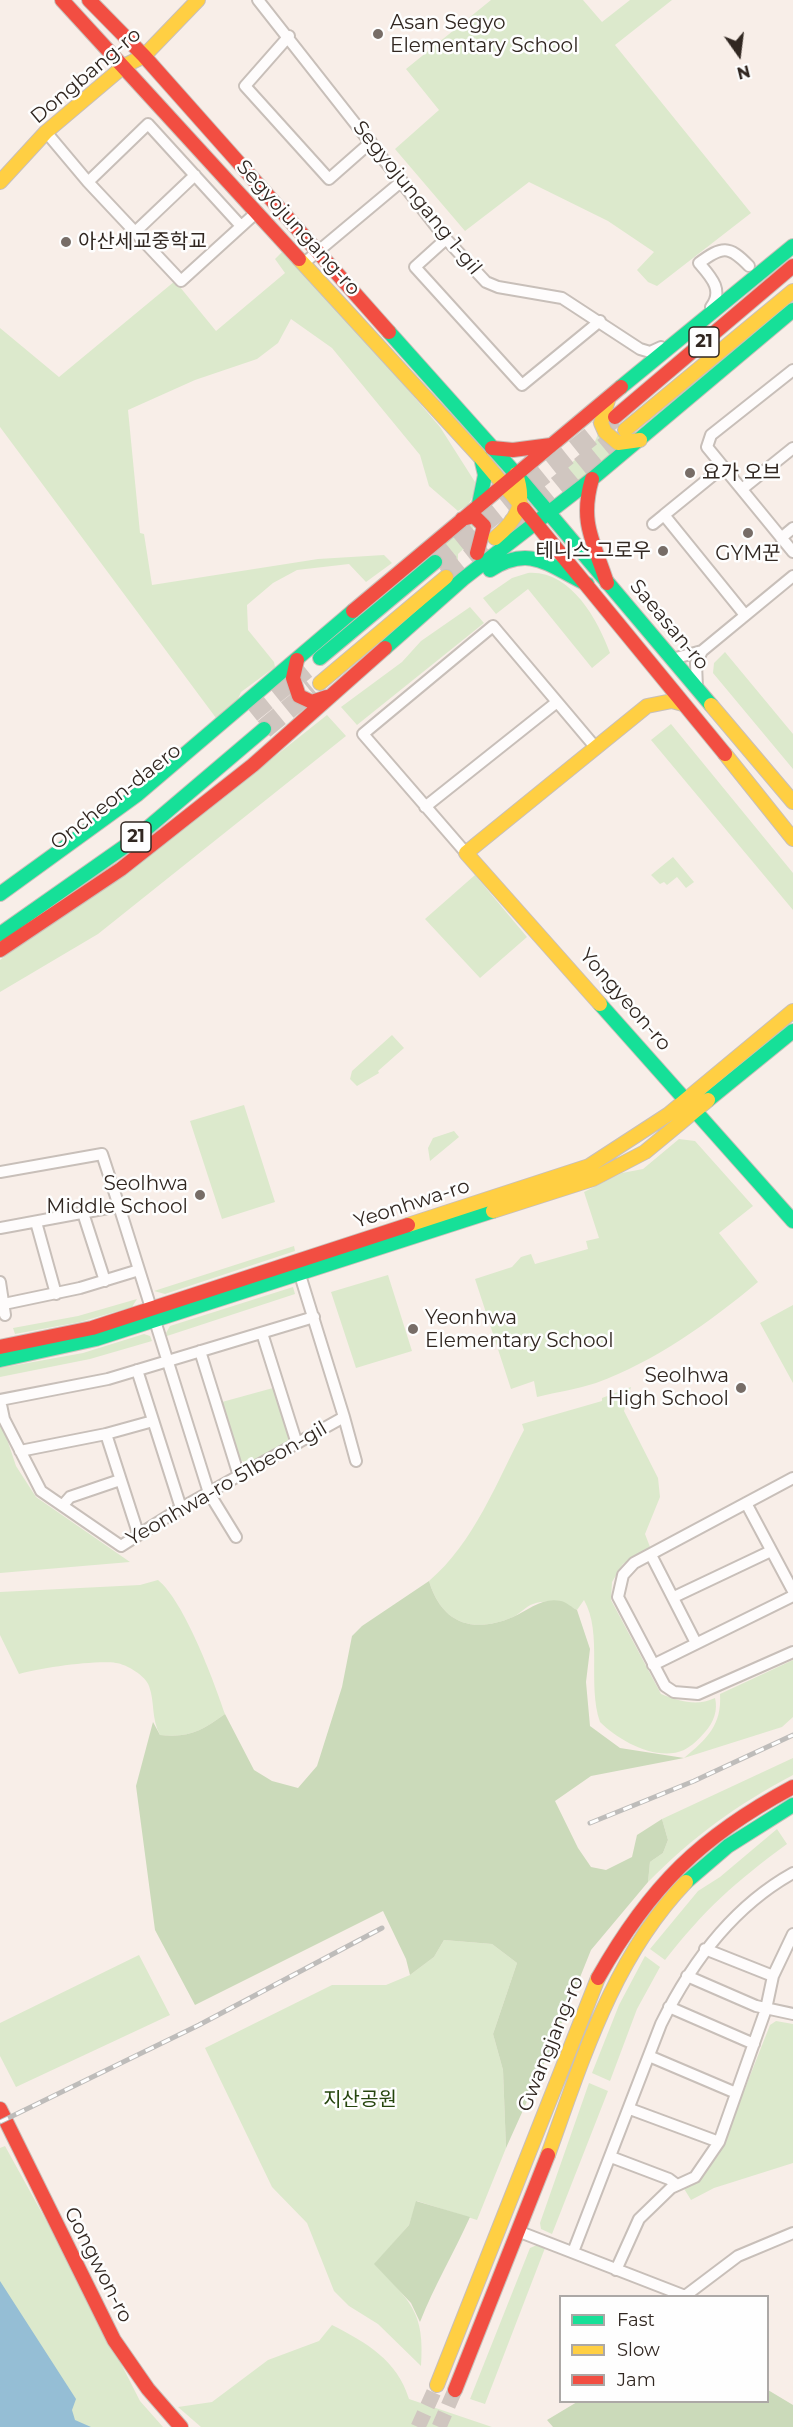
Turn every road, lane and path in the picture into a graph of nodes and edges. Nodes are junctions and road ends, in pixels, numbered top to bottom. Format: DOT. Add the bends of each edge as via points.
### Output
graph roads {
  1 [pos="62,0"];
  2 [pos="89,0"];
  3 [pos="198,0"];
  4 [pos="258,0"];
  5 [pos="289,36"];
  6 [pos="144,56"];
  7 [pos="124,66"];
  8 [pos="140,116"];
  9 [pos="148,124"];
  10 [pos="46,132"];
  11 [pos="371,142"];
  12 [pos="195,175"];
  13 [pos="402,181"];
  14 [pos="0,182"];
  15 [pos="88,182"];
  16 [pos="257,212"];
  17 [pos="241,226"];
  18 [pos="135,232"];
  19 [pos="446,239"];
  20 [pos="793,246"];
  21 [pos="318,251"];
  22 [pos="304,263"];
  23 [pos="749,266"];
  24 [pos="793,266"];
  25 [pos="766,269"];
  26 [pos="750,282"];
  27 [pos="793,291"];
  28 [pos="793,310"];
  29 [pos="600,321"];
  30 [pos="793,370"];
  31 [pos="608,400"];
  32 [pos="615,417"];
  33 [pos="625,430"];
  34 [pos="640,440"];
  35 [pos="554,444"];
  36 [pos="492,448"];
  37 [pos="793,448"];
  38 [pos="481,458"];
  39 [pos="723,467"];
  40 [pos="516,474"];
  41 [pos="592,479"];
  42 [pos="503,485"];
  43 [pos="741,489"];
  44 [pos="479,504"];
  45 [pos="522,507"];
  46 [pos="548,512"];
  47 [pos="664,515"];
  48 [pos="462,519"];
  49 [pos="535,522"];
  50 [pos="653,524"];
  51 [pos="793,528"];
  52 [pos="781,538"];
  53 [pos="793,552"];
  54 [pos="477,553"];
  55 [pos="435,562"];
  56 [pos="793,576"];
  57 [pos="446,577"];
  58 [pos="463,579"];
  59 [pos="607,583"];
  60 [pos="587,584"];
  61 [pos="437,604"];
  62 [pos="745,615"];
  63 [pos="702,651"];
  64 [pos="672,659"];
  65 [pos="301,664"];
  66 [pos="653,667"];
  67 [pos="320,683"];
  68 [pos="697,688"];
  69 [pos="327,697"];
  70 [pos="557,702"];
  71 [pos="683,704"];
  72 [pos="647,706"];
  73 [pos="251,713"];
  74 [pos="264,729"];
  75 [pos="596,748"];
  76 [pos="793,802"];
  77 [pos="425,807"];
  78 [pos="793,839"];
  79 [pos="466,853"];
  80 [pos="0,894"];
  81 [pos="0,906"];
  82 [pos="0,934"];
  83 [pos="0,950"];
  84 [pos="793,1011"];
  85 [pos="793,1031"];
  86 [pos="686,1099"];
  87 [pos="698,1111"];
  88 [pos="0,1172"];
  89 [pos="118,1206"];
  90 [pos="83,1213"];
  91 [pos="793,1221"];
  92 [pos="36,1222"];
  93 [pos="0,1228"];
  94 [pos="138,1270"];
  95 [pos="300,1275"];
  96 [pos="105,1281"];
  97 [pos="0,1282"];
  98 [pos="56,1294"];
  99 [pos="153,1315"];
  100 [pos="314,1317"];
  101 [pos="262,1333"];
  102 [pos="0,1347"];
  103 [pos="200,1351"];
  104 [pos="0,1360"];
  105 [pos="168,1360"];
  106 [pos="137,1370"];
  107 [pos="0,1400"];
  108 [pos="344,1417"];
  109 [pos="153,1422"];
  110 [pos="106,1434"];
  111 [pos="297,1444"];
  112 [pos="20,1451"];
  113 [pos="356,1461"];
  114 [pos="239,1476"];
  115 [pos="793,1478"];
  116 [pos="120,1480"];
  117 [pos="209,1492"];
  118 [pos="746,1503"];
  119 [pos="63,1505"];
  120 [pos="181,1508"];
  121 [pos="138,1533"];
  122 [pos="236,1537"];
  123 [pos="771,1551"];
  124 [pos="651,1555"];
  125 [pos="793,1591"];
  126 [pos="793,1596"];
  127 [pos="674,1598"];
  128 [pos="696,1643"];
  129 [pos="793,1652"];
  130 [pos="653,1665"];
  131 [pos="793,1787"];
  132 [pos="793,1805"];
  133 [pos="793,1873"];
  134 [pos="793,1934"];
  135 [pos="705,1949"];
  136 [pos="687,1976"];
  137 [pos="773,1976"];
  138 [pos="669,2007"];
  139 [pos="766,2009"];
  140 [pos="793,2013"];
  141 [pos="754,2044"];
  142 [pos="649,2056"];
  143 [pos="736,2093"];
  144 [pos="0,2109"];
  145 [pos="630,2109"];
  146 [pos="719,2142"];
  147 [pos="610,2157"];
  148 [pos="676,2185"];
  149 [pos="519,2232"];
  150 [pos="793,2233"];
  151 [pos="573,2252"];
  152 [pos="616,2270"];
  153 [pos="682,2295"];
  154 [pos="686,2295"];
  155 [pos="437,2385"];
  156 [pos="455,2390"];
  157 [pos="181,2427"];
  1 -- 7 [label="main road, Segyojungang-ro"];
  2 -- 6 [label="main road, Segyojungang-ro"];
  3 -- 6 [label="main road, Dongbang-ro"];
  4 -- 5 [label="street, Segyojungang 1-gil"];
  5 -- 11 [label="street, Segyojungang 1-gil"];
  5 -- 11 [label="street" via="244,86 329,179"];
  6 -- 7 [label="main road, Dongbang-ro"];
  6 -- 21 [label="main road, Segyojungang-ro"];
  7 -- 10 [label="main road, Dongbang-ro"];
  7 -- 16 [label="main road, Segyojungang-ro"];
  8 -- 9 [label="street"];
  9 -- 12 [label="street"];
  9 -- 15 [label="street"];
  10 -- 14 [label="main road, Dongbang-ro"];
  10 -- 15 [label="street"];
  11 -- 13 [label="street, Segyojungang 1-gil"];
  12 -- 17 [label="street"];
  12 -- 18 [label="street"];
  13 -- 19 [label="street, Segyojungang 1-gil"];
  13 -- 21 [label="street"];
  15 -- 18 [label="street"];
  16 -- 17 [label="street"];
  16 -- 22 [label="main road, Segyojungang-ro"];
  17 -- 18 [label="street" via="181,281"];
  19 -- 29 [label="street, Segyojungang 1-gil" via="491,285 562,298"];
  19 -- 29 [label="street" via="415,267 522,385"];
  20 -- 25 [label="main road"];
  21 -- 22 [label="street"];
  21 -- 36 [label="main road, Segyojungang-ro"];
  22 -- 38 [label="main road, Segyojungang-ro"];
  23 -- 25 [label="street"];
  23 -- 26 [label="street"];
  23 -- 29 [label="street, Segyojungang 1-gil" via="736,253 725,250 716,250 699,263 716,287 717,297 712,306 656,350 640,349"];
  24 -- 32 [label="main road, 21"];
  25 -- 26 [label="main road"];
  26 -- 31 [label="main road"];
  27 -- 33 [label="main road, 21"];
  28 -- 34 [label="main road"];
  30 -- 39 [label="street" via="711,435 707,447"];
  31 -- 34 [label="main road" via="601,423 605,432 618,443"];
  31 -- 35 [label="main road"];
  34 -- 41 [label="main road"];
  35 -- 36 [label="main road" via="513,450"];
  35 -- 40 [label="main road"];
  36 -- 40 [label="main road, Segyojungang-ro"];
  37 -- 43 [label="street"];
  38 -- 42 [label="main road, Segyojungang-ro"];
  38 -- 44 [label="main road" via="485,475"];
  39 -- 43 [label="street"];
  39 -- 47 [label="street"];
  40 -- 42 [label="main road"];
  40 -- 45 [label="main road"];
  40 -- 46 [label="main road, Saeasan-ro"];
  41 -- 46 [label="main road"];
  41 -- 59 [label="main road" via="584,510 586,532 600,557"];
  42 -- 44 [label="main road"];
  42 -- 45 [label="main road, Saeasan-ro"];
  43 -- 52 [label="street"];
  44 -- 48 [label="main road"];
  45 -- 49 [label="main road, Saeasan-ro"];
  45 -- 54 [label="main road" via="513,523"];
  46 -- 49 [label="main road"];
  46 -- 59 [label="main road, Saeasan-ro"];
  47 -- 50 [label="street"];
  47 -- 62 [label="street"];
  48 -- 54 [label="main road" via="474,516 484,526"];
  48 -- 65 [label="main road"];
  49 -- 58 [label="main road"];
  49 -- 60 [label="main road, Saeasan-ro"];
  51 -- 52 [label="street"];
  52 -- 53 [label="street"];
  54 -- 58 [label="main road"];
  55 -- 65 [label="main road"];
  56 -- 62 [label="street"];
  57 -- 67 [label="main road"];
  58 -- 61 [label="main road"];
  59 -- 64 [label="main road, Saeasan-ro"];
  60 -- 61 [label="main road" via="550,562 516,556 499,563 453,598"];
  60 -- 66 [label="main road, Saeasan-ro"];
  61 -- 69 [label="main road"];
  62 -- 63 [label="street"];
  63 -- 64 [label="street"];
  63 -- 68 [label="street" via="696,663"];
  64 -- 68 [label="main road, Saeasan-ro"];
  65 -- 69 [label="main road" via="292,674 298,696 312,702"];
  65 -- 80 [label="main road" via="138,794"];
  66 -- 71 [label="main road, Saeasan-ro"];
  66 -- 72 [label="main road, Saeasan-ro" via="654,694"];
  68 -- 76 [label="main road, Saeasan-ro"];
  69 -- 83 [label="main road" via="253,765 122,869"];
  70 -- 75 [label="street, Yongyeon-ro"];
  70 -- 77 [label="street"];
  70 -- 77 [label="street, Yongyeon-ro" via="493,626 363,734"];
  71 -- 72 [label="main road" via="672,701"];
  71 -- 78 [label="main road, Saeasan-ro"];
  72 -- 75 [label="main road"];
  73 -- 81 [label="main road, Oncheon-daero / 21" via="133,810"];
  74 -- 82 [label="main road, Oncheon-daero / 21" via="131,842"];
  75 -- 79 [label="main road"];
  77 -- 79 [label="street, Yongyeon-ro"];
  79 -- 86 [label="main road, Yongyeon-ro"];
  84 -- 86 [label="main road, Yeonhwa-ro"];
  85 -- 87 [label="main road, Yeonhwa-ro"];
  86 -- 87 [label="main road, Yongyeon-ro"];
  86 -- 99 [label="main road, Yeonhwa-ro" via="624,1148 589,1166"];
  87 -- 91 [label="main road, Yongyeon-ro"];
  87 -- 95 [label="main road, Yeonhwa-ro" via="645,1152 593,1179"];
  88 -- 89 [label="street" via="102,1154"];
  89 -- 90 [label="street"];
  89 -- 94 [label="street"];
  90 -- 92 [label="street"];
  90 -- 96 [label="street"];
  92 -- 93 [label="street"];
  92 -- 98 [label="street"];
  94 -- 96 [label="street"];
  94 -- 99 [label="street"];
  95 -- 99 [label="main road, Yeonhwa-ro"];
  95 -- 100 [label="street, Yeonhwa-ro 51beon-gil"];
  96 -- 98 [label="street"];
  97 -- 98 [label="street" via="4,1310"];
  99 -- 102 [label="main road, Yeonhwa-ro"];
  99 -- 104 [label="main road, Yeonhwa-ro" via="96,1339"];
  99 -- 105 [label="street"];
  100 -- 101 [label="street"];
  100 -- 108 [label="street, Yeonhwa-ro 51beon-gil"];
  101 -- 103 [label="street"];
  101 -- 111 [label="street"];
  103 -- 105 [label="street"];
  103 -- 114 [label="street"];
  105 -- 106 [label="street"];
  105 -- 117 [label="street"];
  106 -- 107 [label="street"];
  106 -- 109 [label="street"];
  107 -- 112 [label="street, Yeonhwa-ro 51beon-gil" via="4,1419"];
  108 -- 111 [label="street, Yeonhwa-ro 51beon-gil"];
  108 -- 113 [label="street"];
  109 -- 110 [label="street"];
  109 -- 120 [label="street"];
  110 -- 112 [label="street"];
  110 -- 116 [label="street"];
  111 -- 114 [label="street, Yeonhwa-ro 51beon-gil"];
  112 -- 119 [label="street, Yeonhwa-ro 51beon-gil" via="40,1491"];
  114 -- 117 [label="street, Yeonhwa-ro 51beon-gil"];
  115 -- 118 [label="street"];
  116 -- 119 [label="street" via="70,1497"];
  116 -- 121 [label="street"];
  117 -- 120 [label="street, Yeonhwa-ro 51beon-gil"];
  117 -- 122 [label="street"];
  118 -- 123 [label="street"];
  118 -- 124 [label="street"];
  119 -- 121 [label="street, Yeonhwa-ro 51beon-gil" via="121,1546"];
  120 -- 121 [label="street, Yeonhwa-ro 51beon-gil"];
  123 -- 125 [label="street"];
  123 -- 127 [label="street"];
  124 -- 127 [label="street"];
  124 -- 130 [label="street" via="634,1563 623,1575 618,1597"];
  126 -- 128 [label="street"];
  127 -- 128 [label="street"];
  128 -- 130 [label="street"];
  129 -- 130 [label="street" via="698,1694 674,1692 665,1686"];
  131 -- 155 [label="main road, Gwangjang-ro" via="754,1807 688,1855 651,1894 620,1937 591,1991"];
  132 -- 149 [label="main road, Gwangjang-ro" via="729,1844 675,1895 639,1938 615,1981"];
  133 -- 135 [label="street" via="777,1881"];
  134 -- 137 [label="street"];
  135 -- 136 [label="street"];
  135 -- 137 [label="street"];
  136 -- 138 [label="street"];
  136 -- 139 [label="street"];
  137 -- 139 [label="street"];
  138 -- 141 [label="street"];
  138 -- 142 [label="street"];
  139 -- 140 [label="street"];
  139 -- 141 [label="street"];
  141 -- 143 [label="street"];
  142 -- 143 [label="street"];
  142 -- 145 [label="street"];
  143 -- 146 [label="street"];
  144 -- 157 [label="main road, Gongwon-ro" via="114,2340"];
  145 -- 146 [label="street"];
  145 -- 147 [label="street"];
  146 -- 148 [label="street" via="695,2177"];
  147 -- 148 [label="street"];
  147 -- 151 [label="street"];
  148 -- 152 [label="street" via="639,2219"];
  149 -- 151 [label="street"];
  149 -- 156 [label="main road, Gwangjang-ro"];
  150 -- 154 [label="street" via="738,2256"];
  151 -- 152 [label="street"];
  152 -- 153 [label="street"];
}
